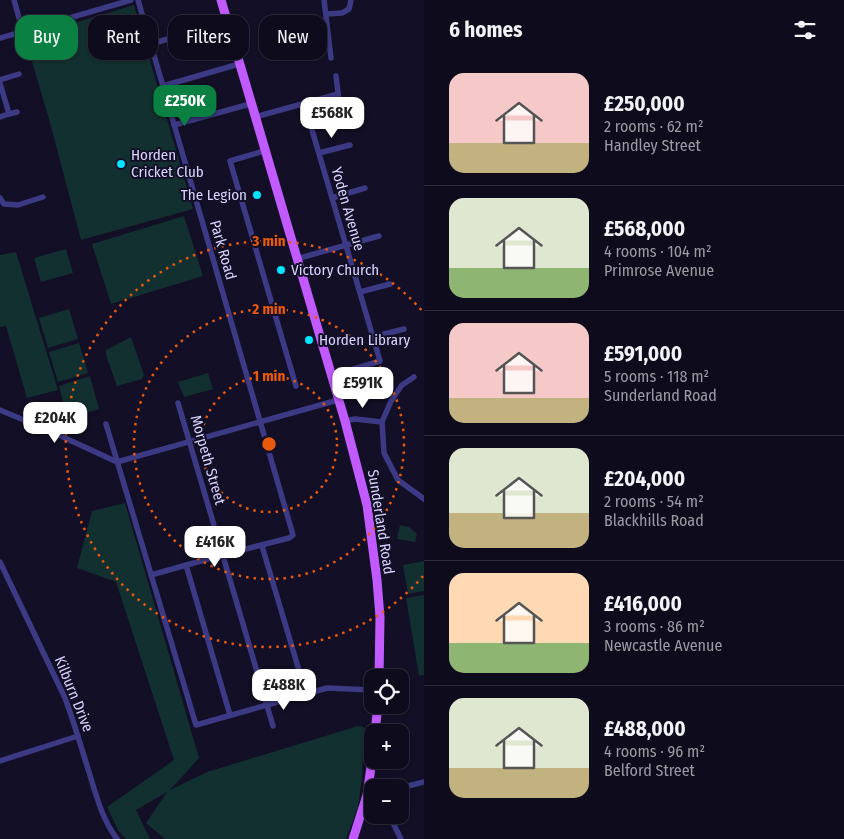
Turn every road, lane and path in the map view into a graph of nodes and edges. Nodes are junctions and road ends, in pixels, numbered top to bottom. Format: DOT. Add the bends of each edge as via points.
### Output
graph roads {
  1 [pos="14,0"];
  2 [pos="131,0"];
  3 [pos="138,0"];
  4 [pos="220,0"];
  5 [pos="324,0"];
  6 [pos="351,0"];
  7 [pos="326,14"];
  8 [pos="18,15"];
  9 [pos="142,15"];
  10 [pos="224,15"];
  11 [pos="78,16"];
  12 [pos="15,34"];
  13 [pos="0,38"];
  14 [pos="331,58"];
  15 [pos="155,60"];
  16 [pos="238,60"];
  17 [pos="239,64"];
  18 [pos="19,74"];
  19 [pos="336,76"];
  20 [pos="0,82"];
  21 [pos="163,86"];
  22 [pos="338,94"];
  23 [pos="250,104"];
  24 [pos="340,108"];
  25 [pos="17,112"];
  26 [pos="9,114"];
  27 [pos="0,117"];
  28 [pos="255,117"];
  29 [pos="174,125"];
  30 [pos="312,130"];
  31 [pos="350,145"];
  32 [pos="264,151"];
  33 [pos="319,153"];
  34 [pos="365,188"];
  35 [pos="43,197"];
  36 [pos="0,198"];
  37 [pos="332,198"];
  38 [pos="379,236"];
  39 [pos="346,244"];
  40 [pos="296,259"];
  41 [pos="390,284"];
  42 [pos="360,292"];
  43 [pos="404,329"];
  44 [pos="373,338"];
  45 [pos="331,376"];
  46 [pos="414,377"];
  47 [pos="296,386"];
  48 [pos="338,400"];
  49 [pos="178,403"];
  50 [pos="0,410"];
  51 [pos="260,421"];
  52 [pos="345,421"];
  53 [pos="382,422"];
  54 [pos="106,424"];
  55 [pos="189,441"];
  56 [pos="117,462"];
  57 [pos="424,498"];
  58 [pos="262,546"];
  59 [pos="222,555"];
  60 [pos="0,562"];
  61 [pos="186,566"];
  62 [pos="151,575"];
  63 [pos="379,669"];
  64 [pos="364,689"];
  65 [pos="306,694"];
  66 [pos="266,705"];
  67 [pos="230,716"];
  68 [pos="273,726"];
  69 [pos="78,736"];
  70 [pos="0,761"];
  71 [pos="371,769"];
  72 [pos="370,777"];
  73 [pos="424,782"];
  74 [pos="409,786"];
  75 [pos="394,824"];
  76 [pos="117,839"];
  77 [pos="353,839"];
  78 [pos="401,839"];
  1 -- 8 [label="street"];
  2 -- 11 [label="street"];
  3 -- 9 [label="street, Park Road"];
  4 -- 10 [label="main road, Sunderland Road"];
  5 -- 7 [label="street"];
  6 -- 7 [label="street" via="349,9 342,13"];
  7 -- 14 [label="street"];
  12 -- 13 [label="street"];
  15 -- 21 [label="street, Park Road"];
  16 -- 17 [label="main road, Sunderland Road"];
  17 -- 21 [label="street"];
  17 -- 23 [label="main road, Sunderland Road"];
  18 -- 20 [label="street"];
  19 -- 22 [label="street"];
  20 -- 26 [label="street"];
  21 -- 29 [label="street, Park Road"];
  22 -- 24 [label="street"];
  22 -- 28 [label="street"];
  23 -- 28 [label="main road, Sunderland Road"];
  23 -- 29 [label="street"];
  25 -- 26 [label="street"];
  26 -- 27 [label="street"];
  28 -- 32 [label="main road, Sunderland Road"];
  29 -- 51 [label="street, Park Road"];
  30 -- 33 [label="street, Yoden Avenue"];
  31 -- 33 [label="street"];
  32 -- 40 [label="main road, Sunderland Road"];
  32 -- 47 [label="street" via="230,161"];
  33 -- 37 [label="street, Yoden Avenue"];
  34 -- 37 [label="street"];
  35 -- 36 [label="street" via="18,205 4,204"];
  37 -- 39 [label="street, Yoden Avenue"];
  38 -- 39 [label="street"];
  39 -- 40 [label="street"];
  39 -- 42 [label="street, Yoden Avenue"];
  40 -- 45 [label="main road, Sunderland Road"];
  41 -- 42 [label="street"];
  42 -- 44 [label="street, Yoden Avenue"];
  43 -- 44 [label="street"];
  44 -- 45 [label="street, Yoden Avenue" via="380,362"];
  45 -- 48 [label="main road, Sunderland Road"];
  46 -- 53 [label="street" via="402,385"];
  48 -- 51 [label="street"];
  48 -- 52 [label="main road, Sunderland Road"];
  49 -- 55 [label="street, Morpeth Street"];
  50 -- 56 [label="street"];
  51 -- 55 [label="street"];
  51 -- 58 [label="street, Park Road" via="293,535"];
  52 -- 53 [label="street"];
  52 -- 63 [label="main road, Sunderland Road" via="367,505 372,541 380,617"];
  53 -- 57 [label="street" via="384,453 398,480"];
  54 -- 56 [label="street"];
  55 -- 56 [label="street"];
  55 -- 59 [label="street, Morpeth Street"];
  56 -- 62 [label="street"];
  58 -- 59 [label="street"];
  58 -- 65 [label="street"];
  59 -- 61 [label="street"];
  59 -- 66 [label="street, Morpeth Street"];
  60 -- 69 [label="street, Kilburn Drive" via="65,698"];
  61 -- 62 [label="street"];
  61 -- 67 [label="street"];
  62 -- 67 [label="street" via="196,725"];
  64 -- 65 [label="street" via="327,688"];
  65 -- 66 [label="street"];
  66 -- 67 [label="street"];
  66 -- 68 [label="street, Morpeth Street"];
  69 -- 70 [label="street"];
  69 -- 76 [label="street, Kilburn Drive" via="97,800"];
  71 -- 72 [label="main road"];
  72 -- 77 [label="main road"];
  73 -- 74 [label="street"];
  75 -- 78 [label="street"];
}
